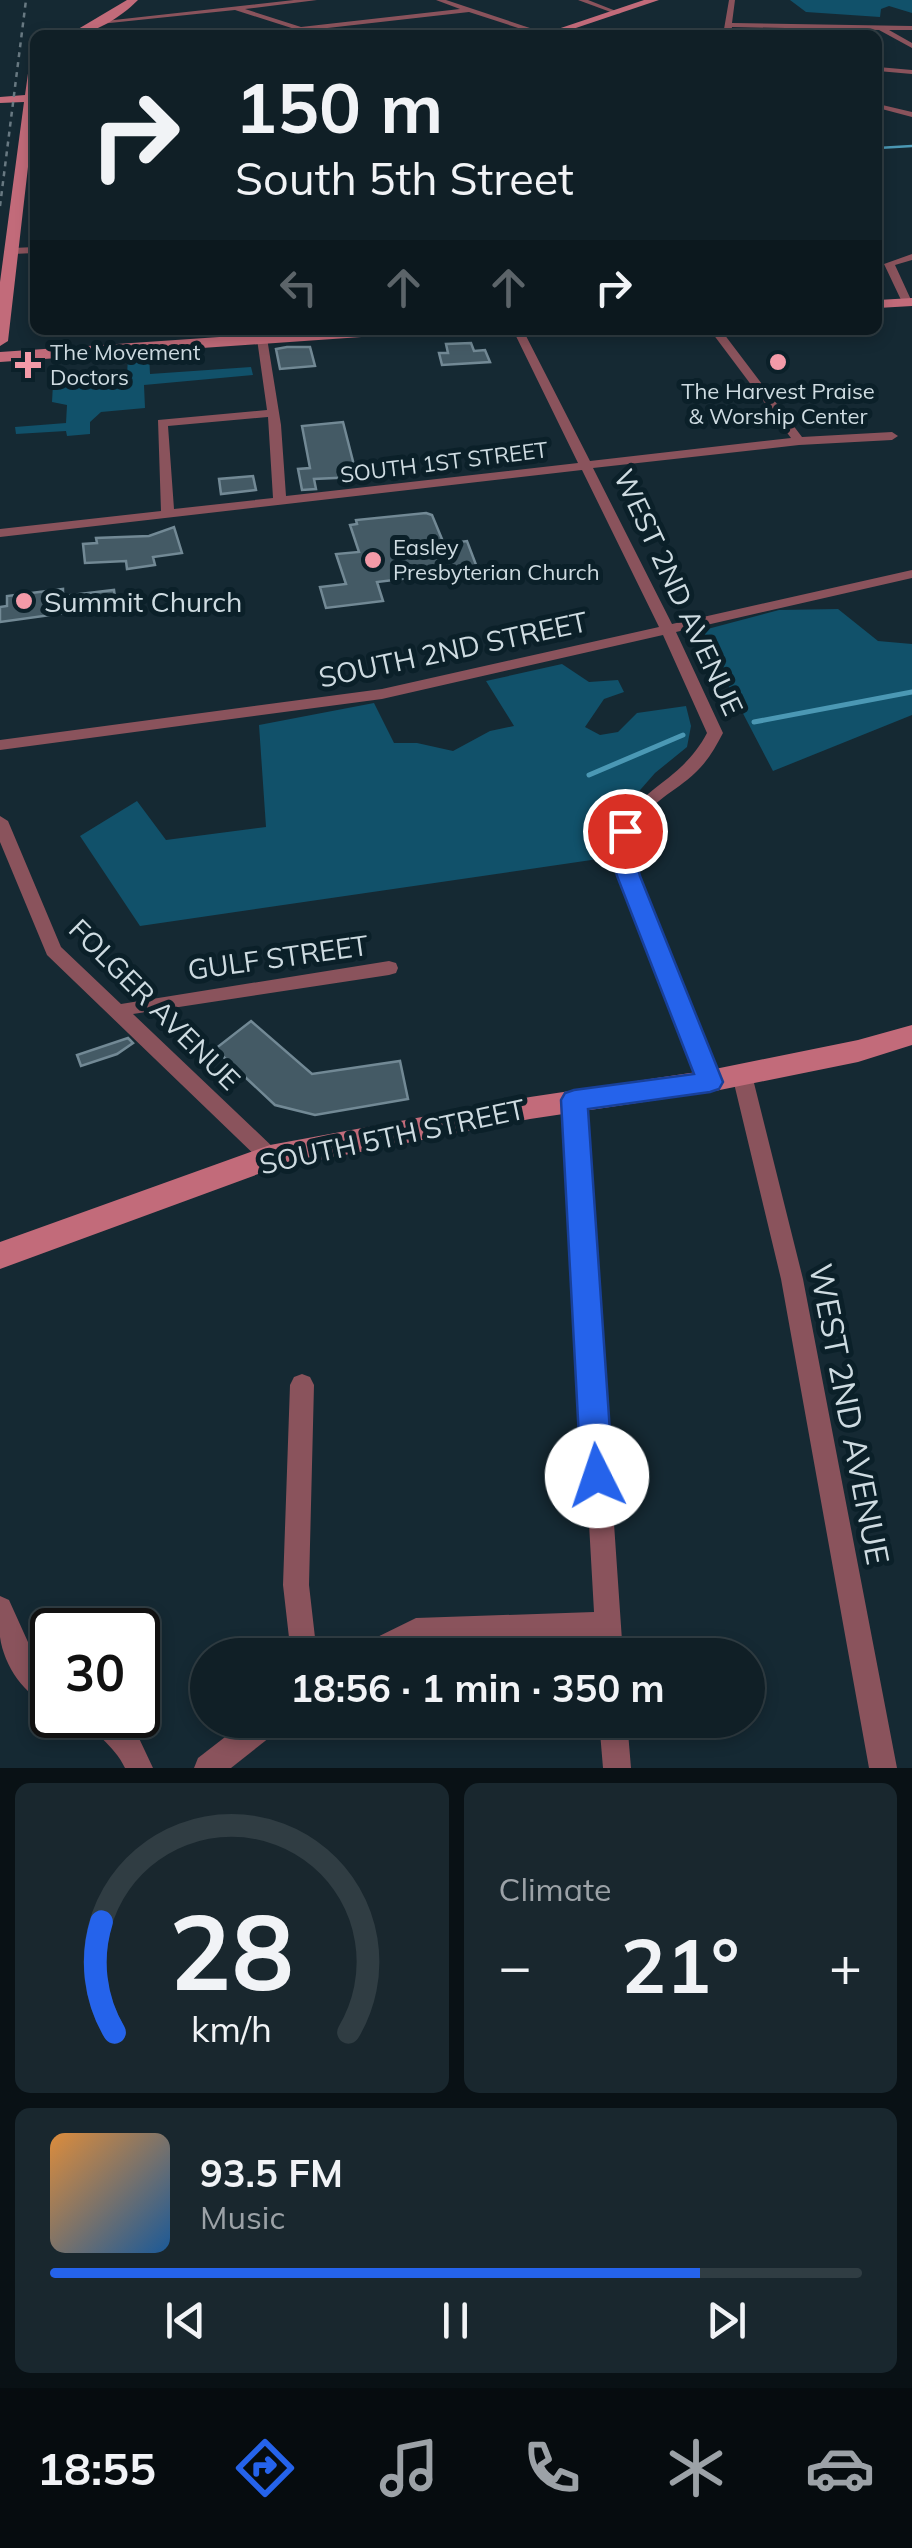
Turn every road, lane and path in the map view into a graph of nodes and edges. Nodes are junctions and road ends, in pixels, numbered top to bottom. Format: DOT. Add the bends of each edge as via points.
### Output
graph roads {
  1 [pos="314,0"];
  2 [pos="440,0"];
  3 [pos="580,0"];
  4 [pos="654,0"];
  5 [pos="732,0"];
  6 [pos="130,4"];
  7 [pos="238,8"];
  8 [pos="470,10"];
  9 [pos="618,12"];
  10 [pos="140,20"];
  11 [pos="100,22"];
  12 [pos="878,27"];
  13 [pos="148,28"];
  14 [pos="301,28"];
  15 [pos="912,28"];
  16 [pos="83,30"];
  17 [pos="305,30"];
  18 [pos="531,30"];
  19 [pos="562,30"];
  20 [pos="728,30"];
  21 [pos="912,46"];
  22 [pos="882,68"];
  23 [pos="912,72"];
  24 [pos="30,98"];
  25 [pos="0,100"];
  26 [pos="882,107"];
  27 [pos="912,115"];
  28 [pos="30,160"];
  29 [pos="30,250"];
  30 [pos="13,251"];
  31 [pos="912,257"];
  32 [pos="910,302"];
  33 [pos="882,304"];
  34 [pos="217,335"];
  35 [pos="250,335"];
  36 [pos="256,335"];
  37 [pos="521,335"];
  38 [pos="719,335"];
  39 [pos="0,341"];
  40 [pos="208,342"];
  41 [pos="0,357"];
  42 [pos="273,413"];
  43 [pos="892,436"];
  44 [pos="799,441"];
  45 [pos="587,466"];
  46 [pos="280,501"];
  47 [pos="168,514"];
  48 [pos="0,533"];
  49 [pos="912,574"];
  50 [pos="668,628"];
  51 [pos="0,745"];
  52 [pos="0,822"];
  53 [pos="389,968"];
  54 [pos="117,1013"];
  55 [pos="912,1035"];
  56 [pos="742,1075"];
  57 [pos="710,1082"];
  58 [pos="574,1100"];
  59 [pos="270,1157"];
  60 [pos="0,1256"];
  61 [pos="302,1385"];
  62 [pos="0,1608"];
  63 [pos="608,1625"];
  64 [pos="302,1638"];
  65 [pos="402,1638"];
  66 [pos="609,1638"];
  67 [pos="30,1675"];
  68 [pos="125,1738"];
  69 [pos="246,1738"];
  70 [pos="615,1738"];
  71 [pos="140,1768"];
  72 [pos="208,1768"];
  73 [pos="616,1768"];
  74 [pos="883,1768"];
  1 -- 7 [label="street"];
  2 -- 8 [label="street"];
  3 -- 9 [label="street"];
  4 -- 9 [label="main road"];
  5 -- 20 [label="street"];
  6 -- 10 [label="street"];
  6 -- 11 [label="main road"];
  7 -- 10 [label="street"];
  7 -- 14 [label="street"];
  8 -- 14 [label="street"];
  8 -- 18 [label="street"];
  9 -- 19 [label="main road"];
  10 -- 11 [label="street"];
  10 -- 13 [label="street"];
  11 -- 16 [label="main road"];
  12 -- 15 [label="street"];
  12 -- 20 [label="street"];
  12 -- 21 [label="street"];
  14 -- 17 [label="street"];
  22 -- 23 [label="street"];
  24 -- 25 [label="main road"];
  26 -- 27 [label="street"];
  28 -- 30 [label="main road"];
  29 -- 30 [label="street"];
  30 -- 39 [label="main road"];
  31 -- 32 [label="street" via="888,264"];
  32 -- 33 [label="main road"];
  34 -- 40 [label="main road"];
  35 -- 40 [label="main road"];
  36 -- 42 [label="street"];
  37 -- 45 [label="street, WEST 2ND AVENUE"];
  38 -- 44 [label="street"];
  40 -- 41 [label="main road"];
  42 -- 46 [label="street"];
  42 -- 47 [label="street" via="162,423"];
  43 -- 44 [label="street, SOUTH 1ST STREET"];
  44 -- 45 [label="street, SOUTH 1ST STREET"];
  45 -- 46 [label="street, SOUTH 1ST STREET"];
  45 -- 50 [label="street, WEST 2ND AVENUE"];
  46 -- 47 [label="street, SOUTH 1ST STREET"];
  47 -- 48 [label="street, SOUTH 1ST STREET"];
  49 -- 50 [label="street, SOUTH 2ND STREET"];
  50 -- 51 [label="street, SOUTH 2ND STREET" via="382,694"];
  50 -- 57 [label="street, WEST 2ND AVENUE" via="716,733 695,765 635,813 622,850"];
  52 -- 54 [label="street, FOLGER AVENUE" via="53,950"];
  53 -- 54 [label="street, GULF STREET"];
  54 -- 59 [label="street, FOLGER AVENUE"];
  55 -- 56 [label="main road, SOUTH 5TH STREET"];
  56 -- 57 [label="main road, SOUTH 5TH STREET"];
  56 -- 74 [label="street, WEST 2ND AVENUE" via="792,1279"];
  57 -- 58 [label="main road, SOUTH 5TH STREET"];
  58 -- 59 [label="main road, SOUTH 5TH STREET"];
  58 -- 63 [label="street"];
  59 -- 60 [label="main road, SOUTH 5TH STREET"];
  61 -- 64 [label="street" via="296,1585"];
  62 -- 67 [label="street"];
  63 -- 65 [label="street" via="416,1631"];
  63 -- 66 [label="street"];
  68 -- 71 [label="street"];
  69 -- 72 [label="street"];
  70 -- 73 [label="street"];
}
